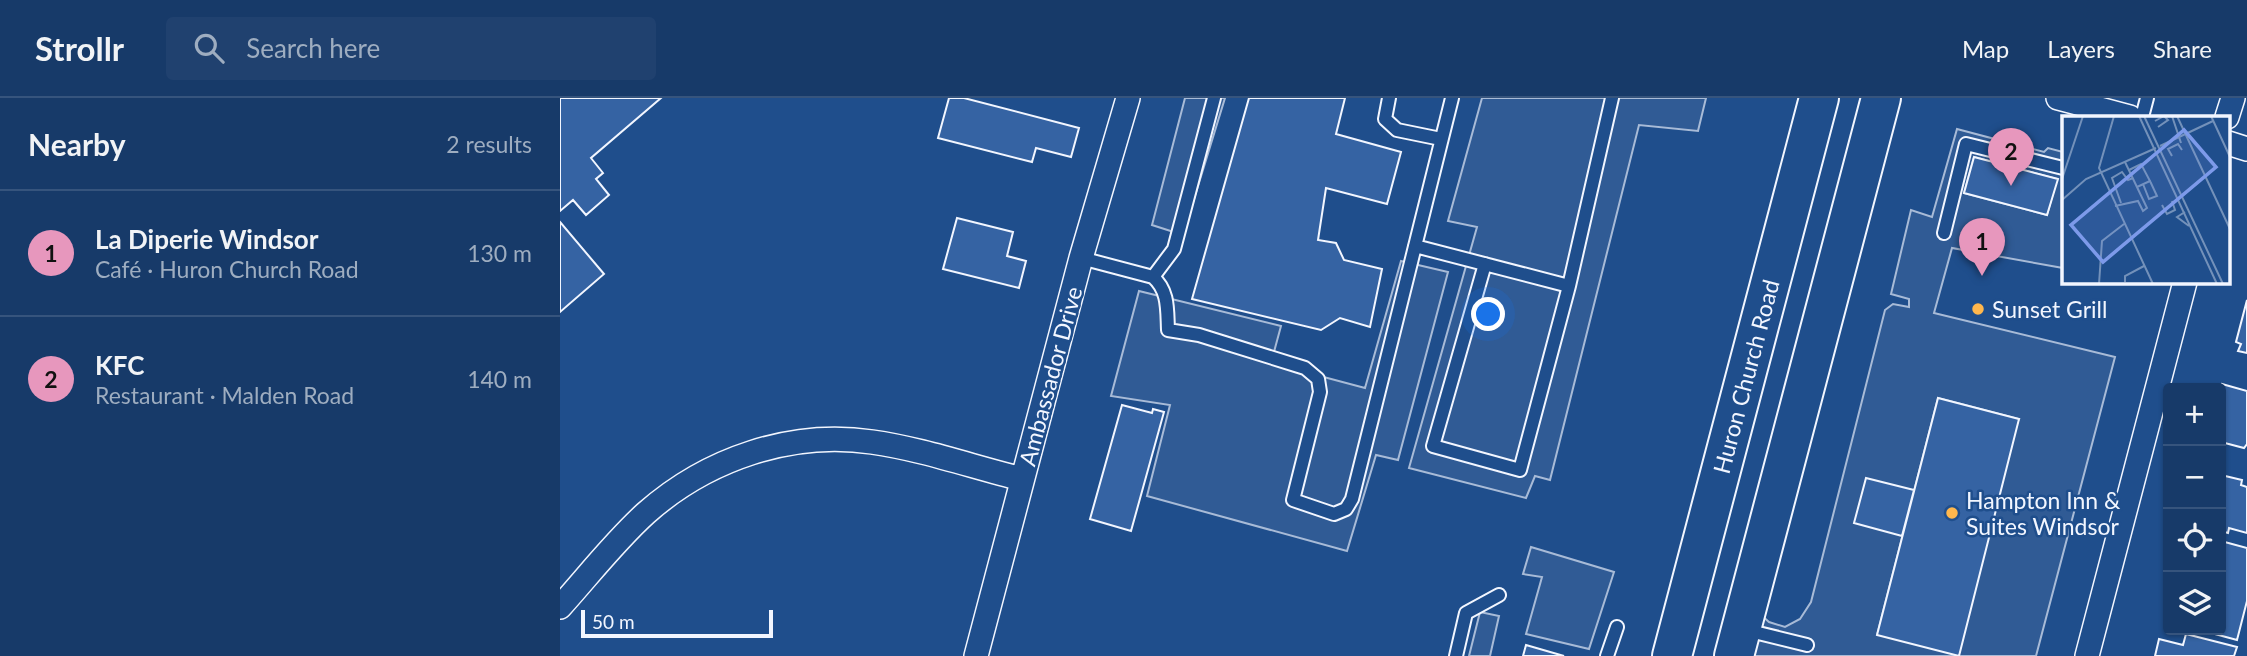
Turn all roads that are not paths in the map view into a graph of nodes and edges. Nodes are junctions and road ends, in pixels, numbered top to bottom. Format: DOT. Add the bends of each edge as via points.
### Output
graph roads {
  1 [pos="1128,98"];
  2 [pos="1214,98"];
  3 [pos="1389,98"];
  4 [pos="1452,98"];
  5 [pos="1612,98"];
  6 [pos="1819,98"];
  7 [pos="1881,98"];
  8 [pos="2058,98"];
  9 [pos="2147,98"];
  10 [pos="2233,98"];
  11 [pos="2126,116"];
  12 [pos="2142,116"];
  13 [pos="2227,116"];
  14 [pos="1441,139"];
  15 [pos="2230,145"];
  16 [pos="2247,149"];
  17 [pos="2062,168"];
  18 [pos="1944,233"];
  19 [pos="1415,246"];
  20 [pos="1081,258"];
  21 [pos="1485,264"];
  22 [pos="1153,277"];
  23 [pos="2184,284"];
  24 [pos="1569,286"];
  25 [pos="1022,479"];
  26 [pos="1499,595"];
  27 [pos="560,607"];
  28 [pos="1617,628"];
  29 [pos="1738,643"];
  30 [pos="1807,645"];
  31 [pos="976,656"];
  32 [pos="1456,656"];
  33 [pos="1607,656"];
  34 [pos="1672,656"];
  35 [pos="2087,656"];
  1 -- 20 [label="street, Ambassador Drive"];
  2 -- 22 [label="lane" via="1174,249"];
  3 -- 14 [label="lane" via="1385,120 1397,130"];
  4 -- 14 [label="lane"];
  5 -- 24 [label="lane"];
  6 -- 34 [label="highway, Huron Church Road"];
  7 -- 29 [label="highway"];
  8 -- 11 [label="street"];
  9 -- 12 [label="lane"];
  10 -- 13 [label="street"];
  14 -- 19 [label="lane"];
  15 -- 16 [label="street"];
  17 -- 18 [label="lane" via="1966,144"];
  19 -- 21 [label="lane"];
  19 -- 22 [label="lane" via="1352,499 1346,509 1334,514 1293,500 1320,392 1318,379 1305,368 1168,330 1166,296"];
  20 -- 22 [label="lane"];
  20 -- 25 [label="street, Ambassador Drive"];
  21 -- 24 [label="lane"];
  21 -- 24 [label="lane" via="1433,446 1520,470"];
  23 -- 35 [label="street"];
  25 -- 27 [label="street" via="872,442 810,441 762,448 716,465 647,513"];
  25 -- 31 [label="street, Ambassador Drive"];
  26 -- 32 [label="lane" via="1466,613"];
  28 -- 33 [label="lane"];
  29 -- 30 [label="lane"];
}
